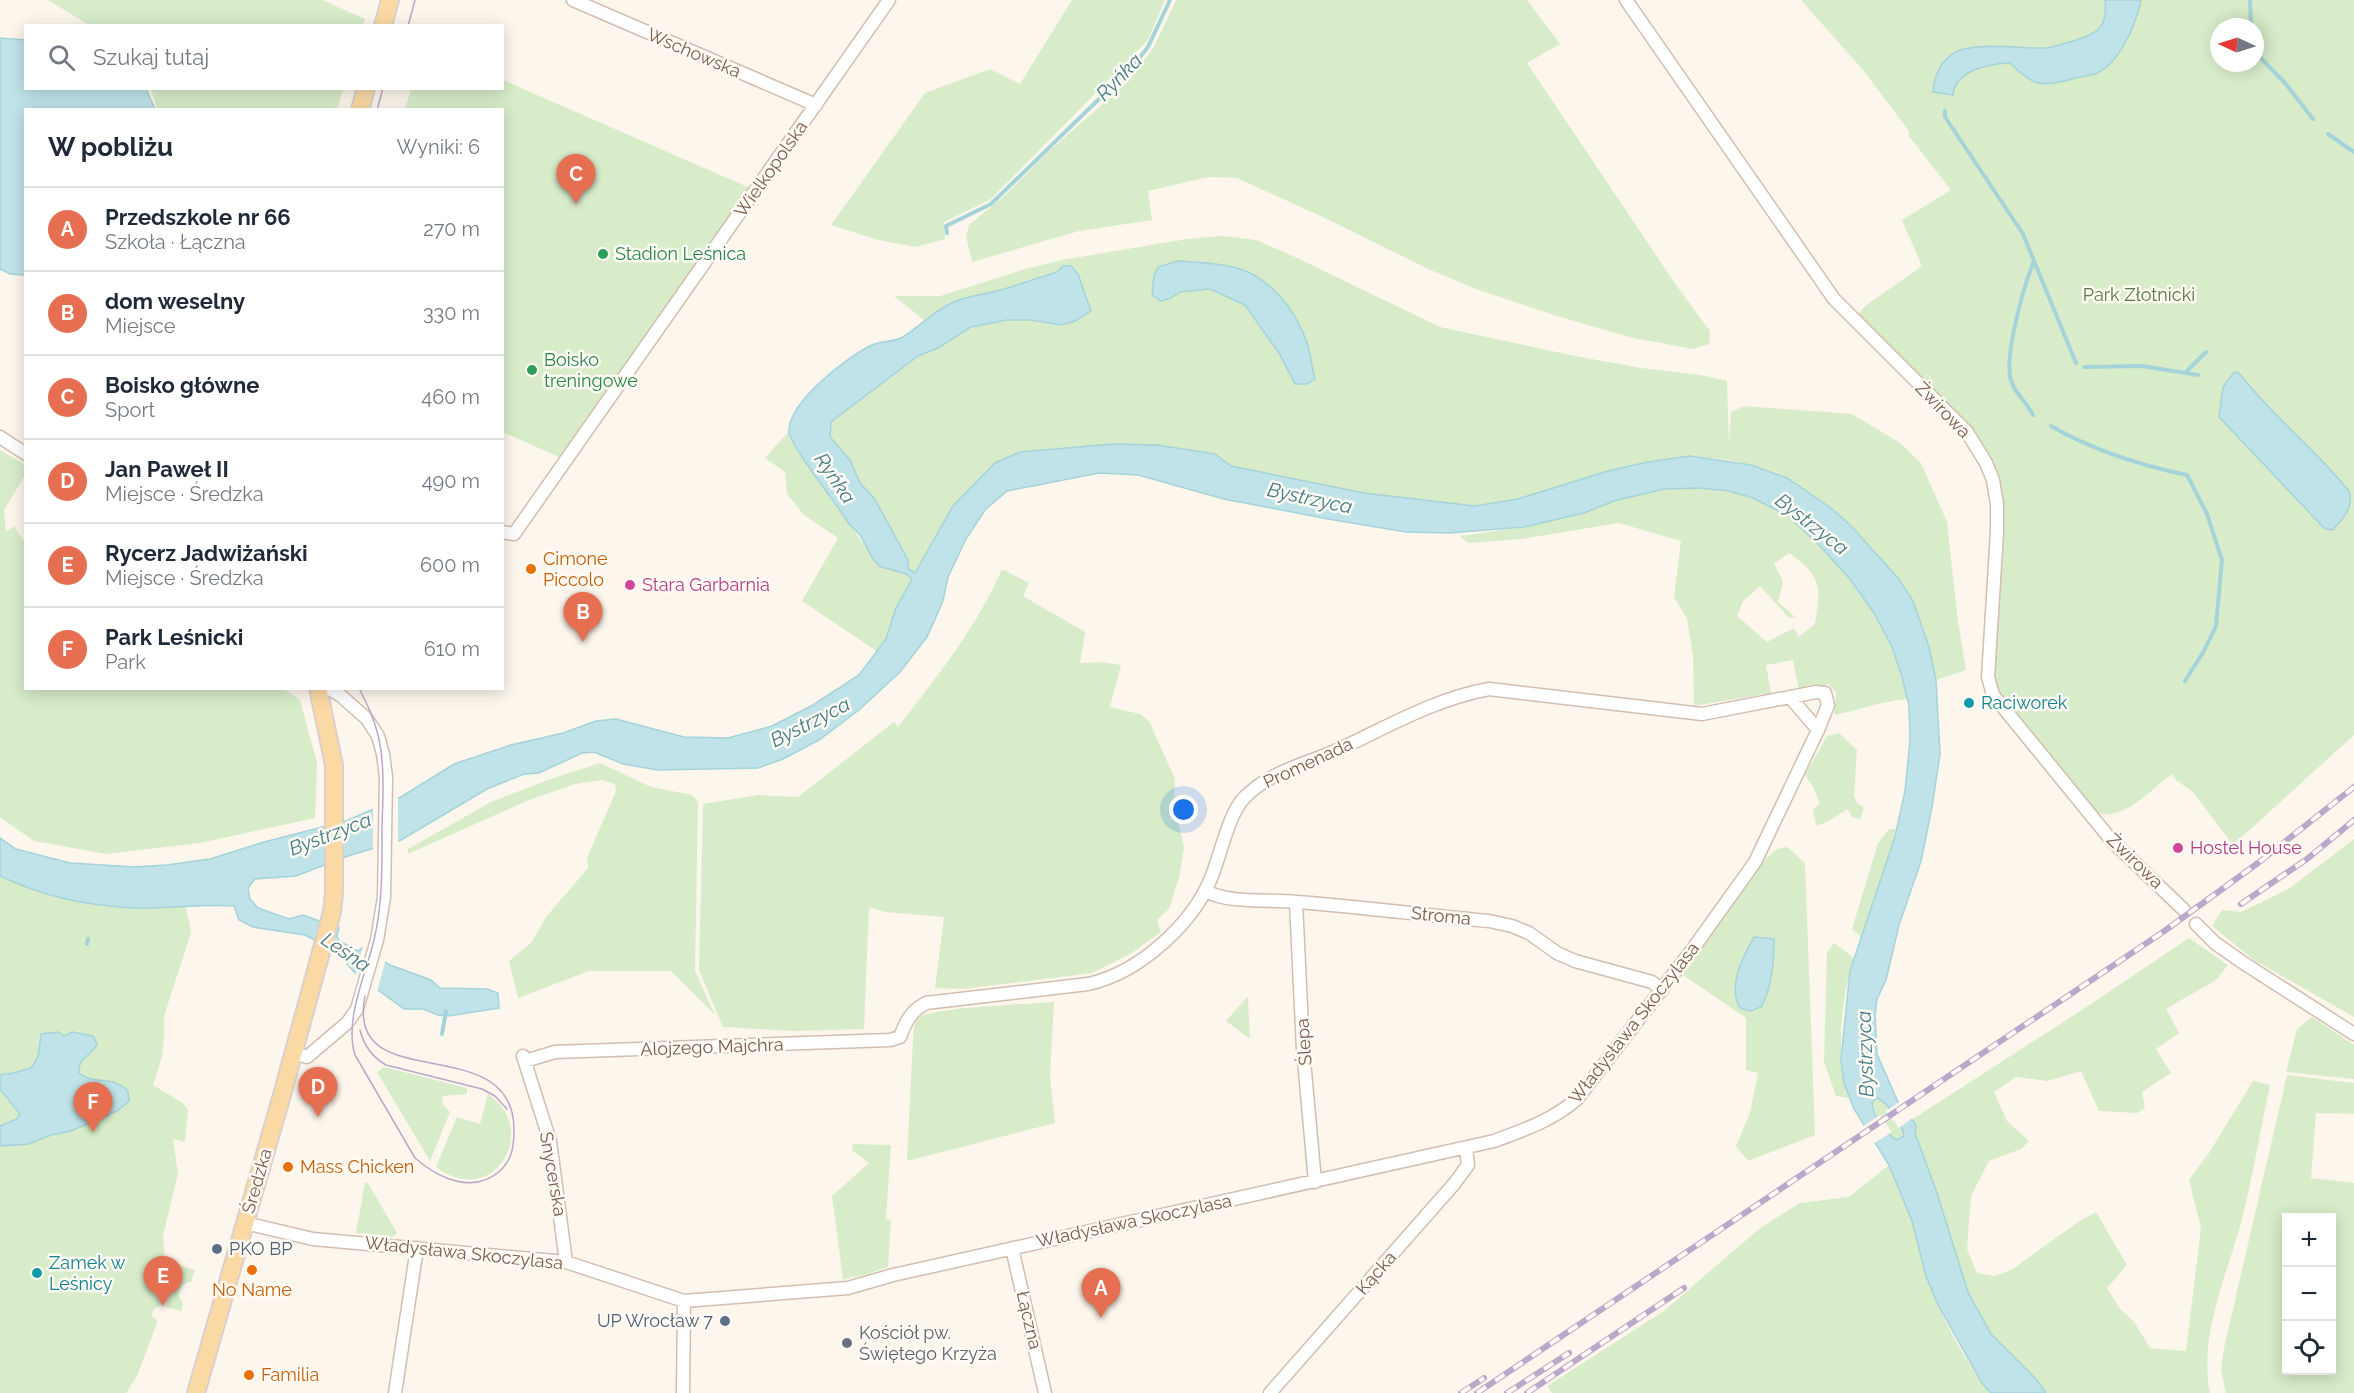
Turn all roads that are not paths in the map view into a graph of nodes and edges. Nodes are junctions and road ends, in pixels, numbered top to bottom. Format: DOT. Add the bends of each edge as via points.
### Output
graph roads {
  1 [pos="390,0"];
  2 [pos="573,0"];
  3 [pos="889,0"];
  4 [pos="1626,0"];
  5 [pos="384,24"];
  6 [pos="365,90"];
  7 [pos="816,105"];
  8 [pos="361,108"];
  9 [pos="0,437"];
  10 [pos="24,453"];
  11 [pos="504,532"];
  12 [pos="319,690"];
  13 [pos="332,690"];
  14 [pos="1790,697"];
  15 [pos="1818,730"];
  16 [pos="1206,891"];
  17 [pos="1296,902"];
  18 [pos="2184,910"];
  19 [pos="2196,924"];
  20 [pos="1662,990"];
  21 [pos="2354,1034"];
  22 [pos="900,1036"];
  23 [pos="301,1055"];
  24 [pos="524,1057"];
  25 [pos="1466,1148"];
  26 [pos="1315,1182"];
  27 [pos="245,1223"];
  28 [pos="417,1248"];
  29 [pos="1012,1248"];
  30 [pos="566,1262"];
  31 [pos="684,1301"];
  32 [pos="196,1393"];
  33 [pos="395,1393"];
  34 [pos="683,1393"];
  35 [pos="1045,1393"];
  36 [pos="1270,1393"];
  1 -- 5 [label="main road"];
  2 -- 7 [label="street, Wschowska"];
  3 -- 7 [label="street, Wielkopolska"];
  4 -- 18 [label="street, Żwirowa" via="1834,299 1967,432 1992,477 1996,504 1988,677 1993,695 2112,841"];
  6 -- 8 [label="main road"];
  7 -- 11 [label="street, Wielkopolska" via="514,534"];
  9 -- 10 [label="street"];
  12 -- 23 [label="main road, Średzka" via="330,738 334,784 334,894"];
  13 -- 23 [label="street" via="367,719 378,736 385,765 385,879 377,940 357,1009 347,1023"];
  14 -- 15 [label="street"];
  14 -- 15 [label="street, Promenada" via="1825,693 1828,705"];
  14 -- 16 [label="street, Promenada" via="1702,714 1489,689 1456,696 1282,771 1263,783 1243,799 1234,815"];
  15 -- 20 [label="street, Władysława Skoczylasa" via="1755,862"];
  16 -- 17 [label="street, Stroma" via="1233,899"];
  16 -- 22 [label="street, Promenada" via="1175,931 1122,973 1088,984 926,1003 907,1018"];
  17 -- 20 [label="street, Stroma" via="1512,926 1575,961 1652,982"];
  17 -- 26 [label="street, Ślepa"];
  19 -- 21 [label="street" via="2242,962"];
  20 -- 25 [label="street, Władysława Skoczylasa" via="1577,1099 1564,1110 1525,1130"];
  22 -- 24 [label="street, Alojzego Majchra" via="890,1040 555,1052"];
  23 -- 27 [label="main road, Średzka"];
  24 -- 30 [label="street, Snycerska" via="550,1141"];
  25 -- 26 [label="street, Władysława Skoczylasa"];
  25 -- 36 [label="street, Kącka" via="1468,1165 1454,1184"];
  26 -- 29 [label="street, Władysława Skoczylasa"];
  27 -- 28 [label="street, Władysława Skoczylasa" via="313,1239"];
  27 -- 32 [label="main road, Średzka"];
  28 -- 30 [label="street, Władysława Skoczylasa"];
  28 -- 33 [label="street"];
  29 -- 31 [label="street, Władysława Skoczylasa" via="848,1288"];
  29 -- 35 [label="street, Łączna"];
  30 -- 31 [label="street, Władysława Skoczylasa"];
  31 -- 34 [label="street"];
}
